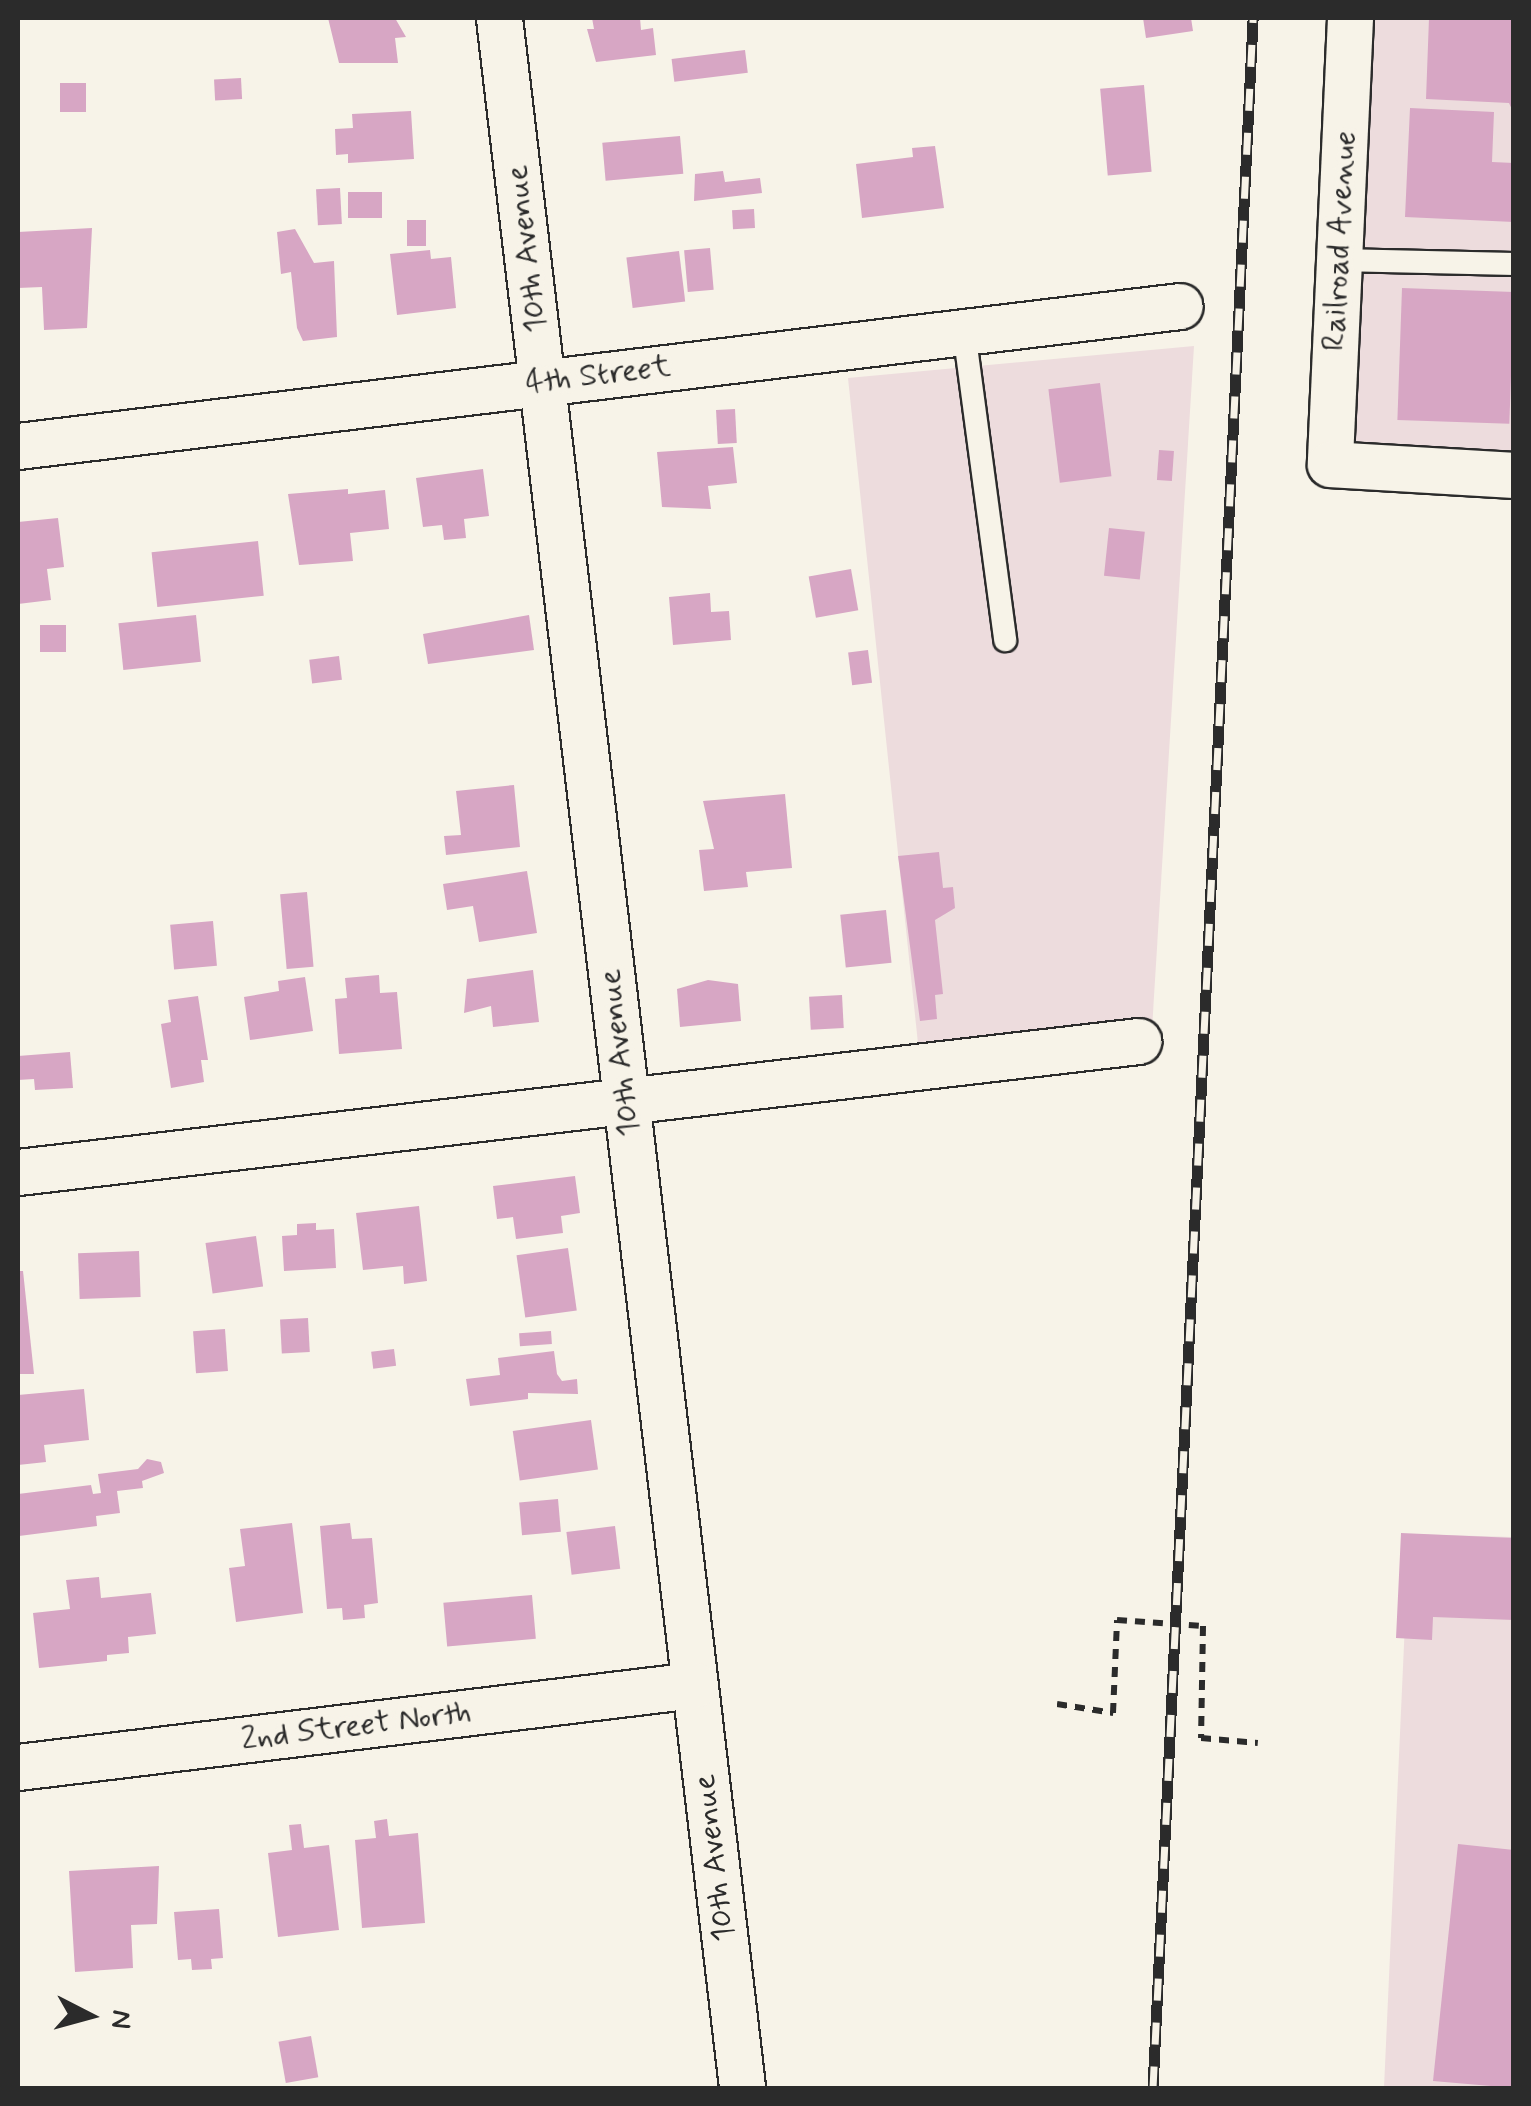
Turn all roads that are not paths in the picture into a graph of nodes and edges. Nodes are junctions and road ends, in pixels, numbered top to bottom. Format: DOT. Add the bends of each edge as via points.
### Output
graph roads {
  1 [pos="500,18"];
  2 [pos="1350,18"];
  3 [pos="1339,260"];
  4 [pos="1514,264"];
  5 [pos="1180,306"];
  6 [pos="964,332"];
  7 [pos="542,381"];
  8 [pos="18,446"];
  9 [pos="1514,475"];
  10 [pos="1006,640"];
  11 [pos="1138,1041"];
  12 [pos="626,1102"];
  13 [pos="18,1172"];
  14 [pos="708,1686"];
  15 [pos="18,1767"];
  16 [pos="742,2088"];
  1 -- 7 [label="street, 10th Avenue"];
  2 -- 3 [label="street, Railroad Avenue"];
  3 -- 4 [label="lane"];
  3 -- 9 [label="street, Railroad Avenue" via="1330,464"];
  5 -- 6 [label="street, 4th Street"];
  6 -- 7 [label="street, 4th Street"];
  6 -- 10 [label="lane"];
  7 -- 8 [label="street, 4th Street"];
  7 -- 12 [label="street, 10th Avenue"];
  11 -- 12 [label="street"];
  12 -- 13 [label="street"];
  12 -- 14 [label="street, 10th Avenue"];
  14 -- 15 [label="street, 2nd Street North"];
  14 -- 16 [label="street, 10th Avenue"];
}
